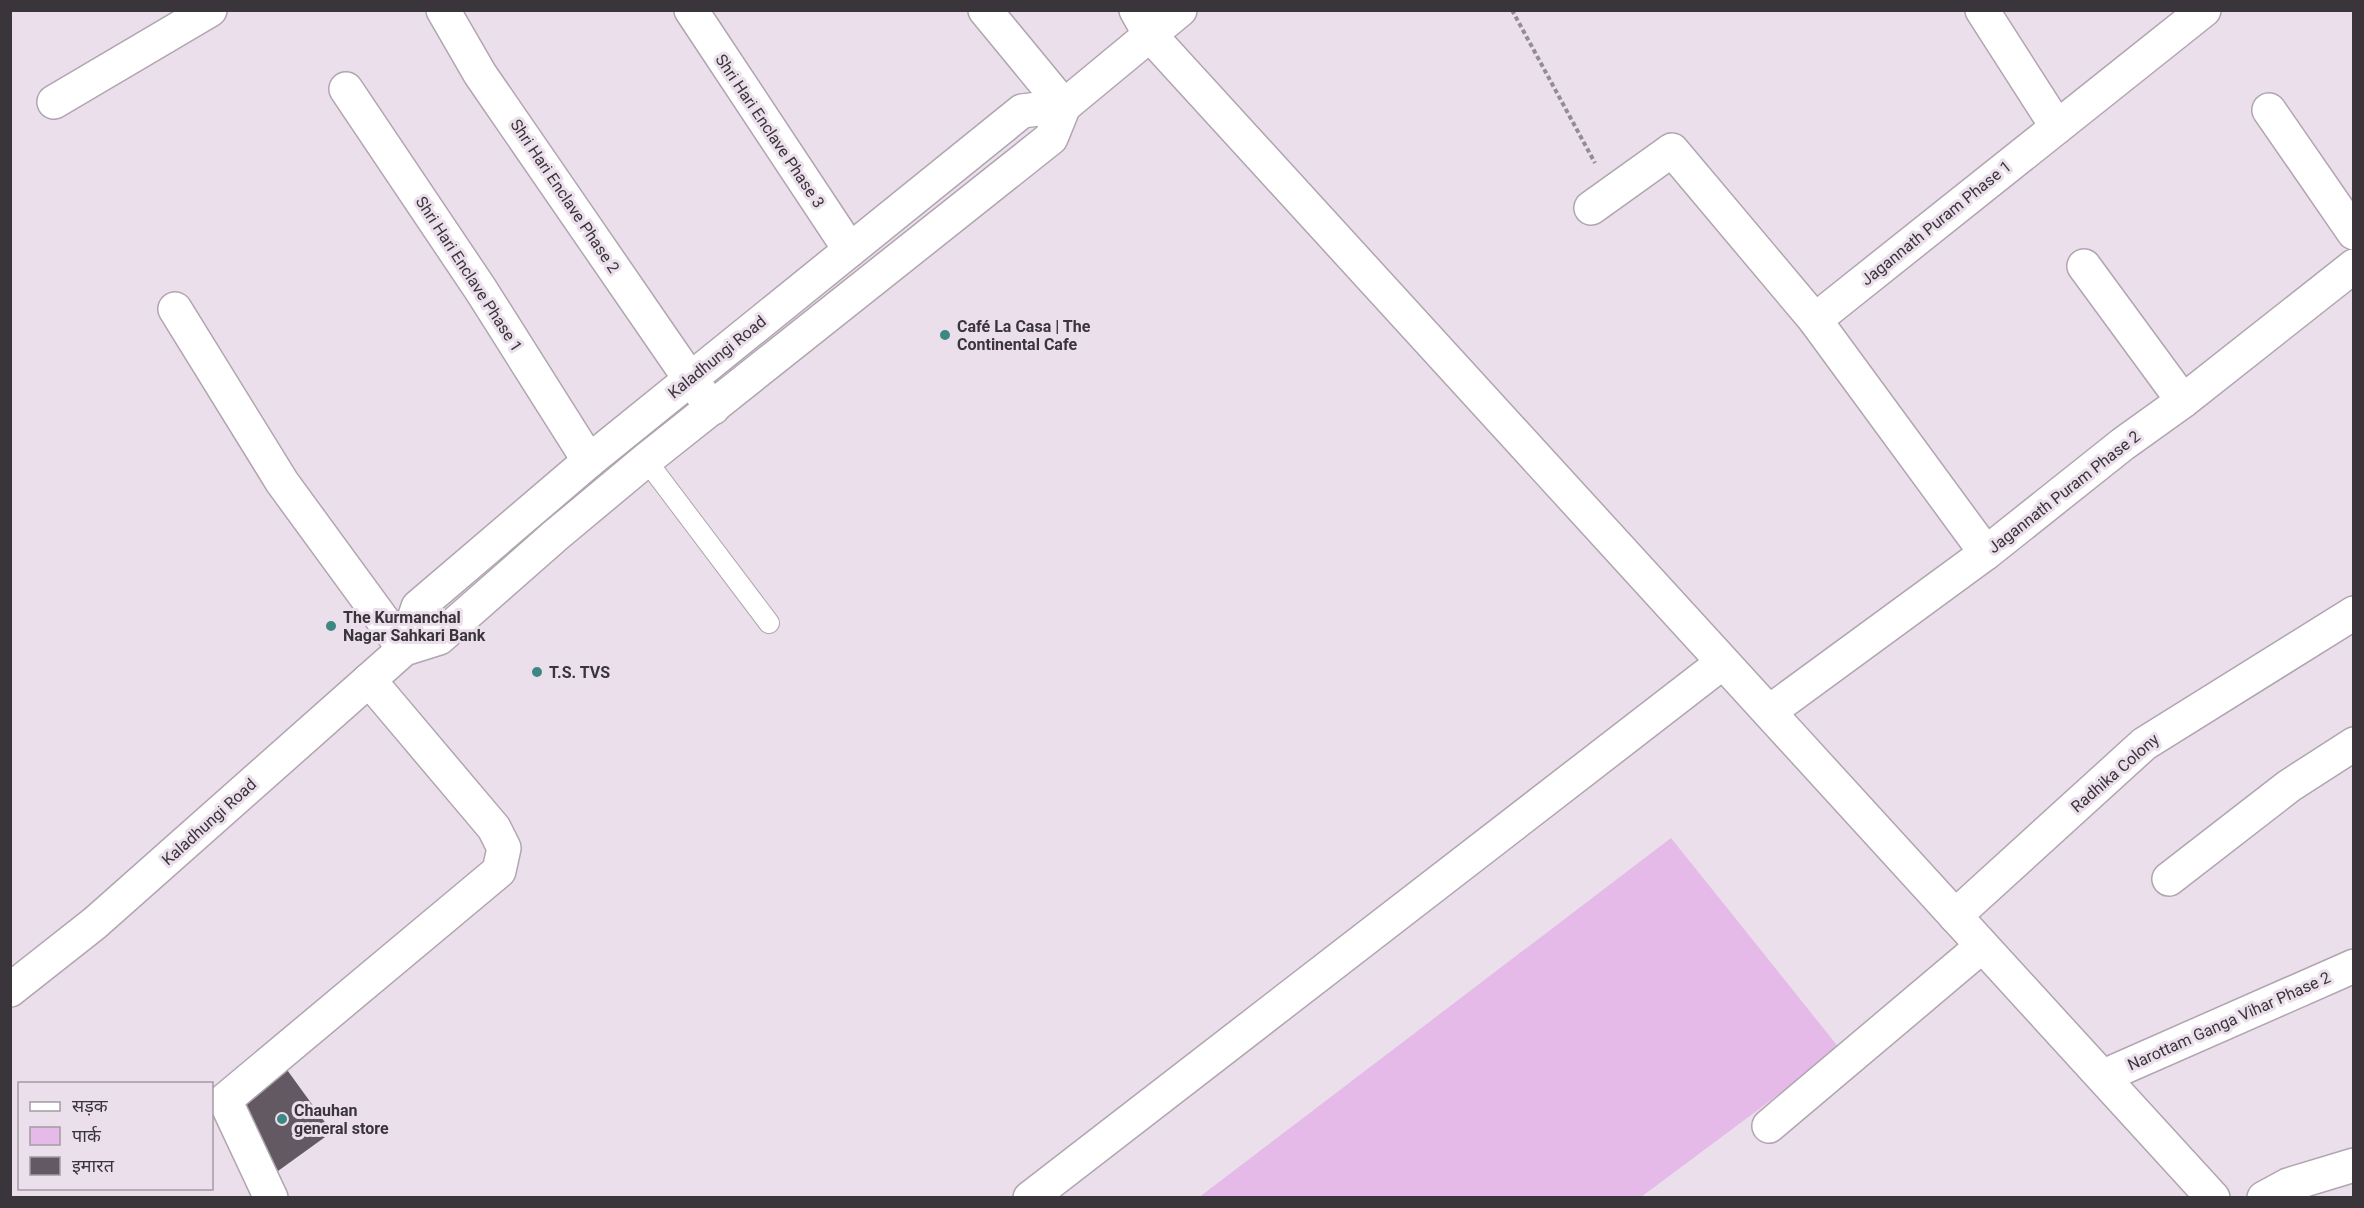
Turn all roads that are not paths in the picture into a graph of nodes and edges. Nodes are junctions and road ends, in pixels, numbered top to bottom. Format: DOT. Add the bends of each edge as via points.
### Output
graph roads {
  1 [pos="210,10"];
  2 [pos="443,10"];
  3 [pos="691,10"];
  4 [pos="985,10"];
  5 [pos="1180,10"];
  6 [pos="1982,10"];
  7 [pos="2204,10"];
  8 [pos="1143,23"];
  9 [pos="346,88"];
  10 [pos="54,102"];
  11 [pos="1064,106"];
  12 [pos="2269,110"];
  13 [pos="2056,127"];
  14 [pos="1602,201"];
  15 [pos="2354,233"];
  16 [pos="850,250"];
  17 [pos="2084,266"];
  18 [pos="2354,266"];
  19 [pos="175,309"];
  20 [pos="1815,320"];
  21 [pos="690,379"];
  22 [pos="2183,401"];
  23 [pos="713,408"];
  24 [pos="646,460"];
  25 [pos="589,461"];
  26 [pos="1986,553"];
  27 [pos="2354,614"];
  28 [pos="770,623"];
  29 [pos="404,649"];
  30 [pos="1722,663"];
  31 [pos="369,680"];
  32 [pos="1769,712"];
  33 [pos="2354,744"];
  34 [pos="2169,879"];
  35 [pos="1955,916"];
  36 [pos="1981,947"];
  37 [pos="2354,966"];
  38 [pos="10,990"];
  39 [pos="2104,1076"];
  40 [pos="1769,1126"];
  41 [pos="2354,1165"];
  42 [pos="271,1197"];
  43 [pos="1030,1197"];
  44 [pos="2213,1197"];
  45 [pos="2264,1197"];
  1 -- 10 [label="street"];
  2 -- 21 [label="street, Shri Hari Enclave Phase 2" via="480,74"];
  3 -- 16 [label="street, Shri Hari Enclave Phase 3"];
  4 -- 11 [label="street"];
  5 -- 8 [label="street, Kaladhungi Road"];
  6 -- 13 [label="street"];
  7 -- 13 [label="street, Jagannath Puram Phase 1"];
  8 -- 11 [label="street, Kaladhungi Road"];
  8 -- 30 [label="street"];
  9 -- 25 [label="street, Shri Hari Enclave Phase 1"];
  11 -- 16 [label="street, Kaladhungi Road" via="1022,111"];
  11 -- 23 [label="street, Kaladhungi Road" via="1051,138"];
  12 -- 15 [label="street"];
  13 -- 20 [label="street, Jagannath Puram Phase 1"];
  14 -- 20 [label="street" via="1672,150"];
  16 -- 21 [label="street, Kaladhungi Road"];
  17 -- 22 [label="street"];
  18 -- 22 [label="street, Jagannath Puram Phase 2"];
  19 -- 29 [label="street" via="282,482"];
  20 -- 26 [label="street"];
  21 -- 23 [label="street, Shri Hari Enclave Phase 2"];
  21 -- 25 [label="street, Kaladhungi Road"];
  22 -- 26 [label="street, Jagannath Puram Phase 2"];
  23 -- 24 [label="street, Kaladhungi Road"];
  24 -- 28 [label="lane"];
  24 -- 29 [label="street, Kaladhungi Road" via="439,639"];
  25 -- 29 [label="street, Kaladhungi Road" via="418,607"];
  26 -- 32 [label="street, Jagannath Puram Phase 2"];
  27 -- 35 [label="street, Radhika Colony" via="2144,744"];
  29 -- 31 [label="street, Kaladhungi Road"];
  30 -- 32 [label="street"];
  30 -- 43 [label="street"];
  31 -- 38 [label="street, Kaladhungi Road" via="94,923"];
  31 -- 42 [label="street" via="494,828 504,848 499,871 225,1100"];
  32 -- 35 [label="street"];
  33 -- 34 [label="street" via="2289,786"];
  35 -- 36 [label="street"];
  36 -- 39 [label="street"];
  36 -- 40 [label="street"];
  37 -- 39 [label="street, Narottam Ganga Vihar Phase 2"];
  39 -- 44 [label="street"];
  41 -- 45 [label="street"];
}
